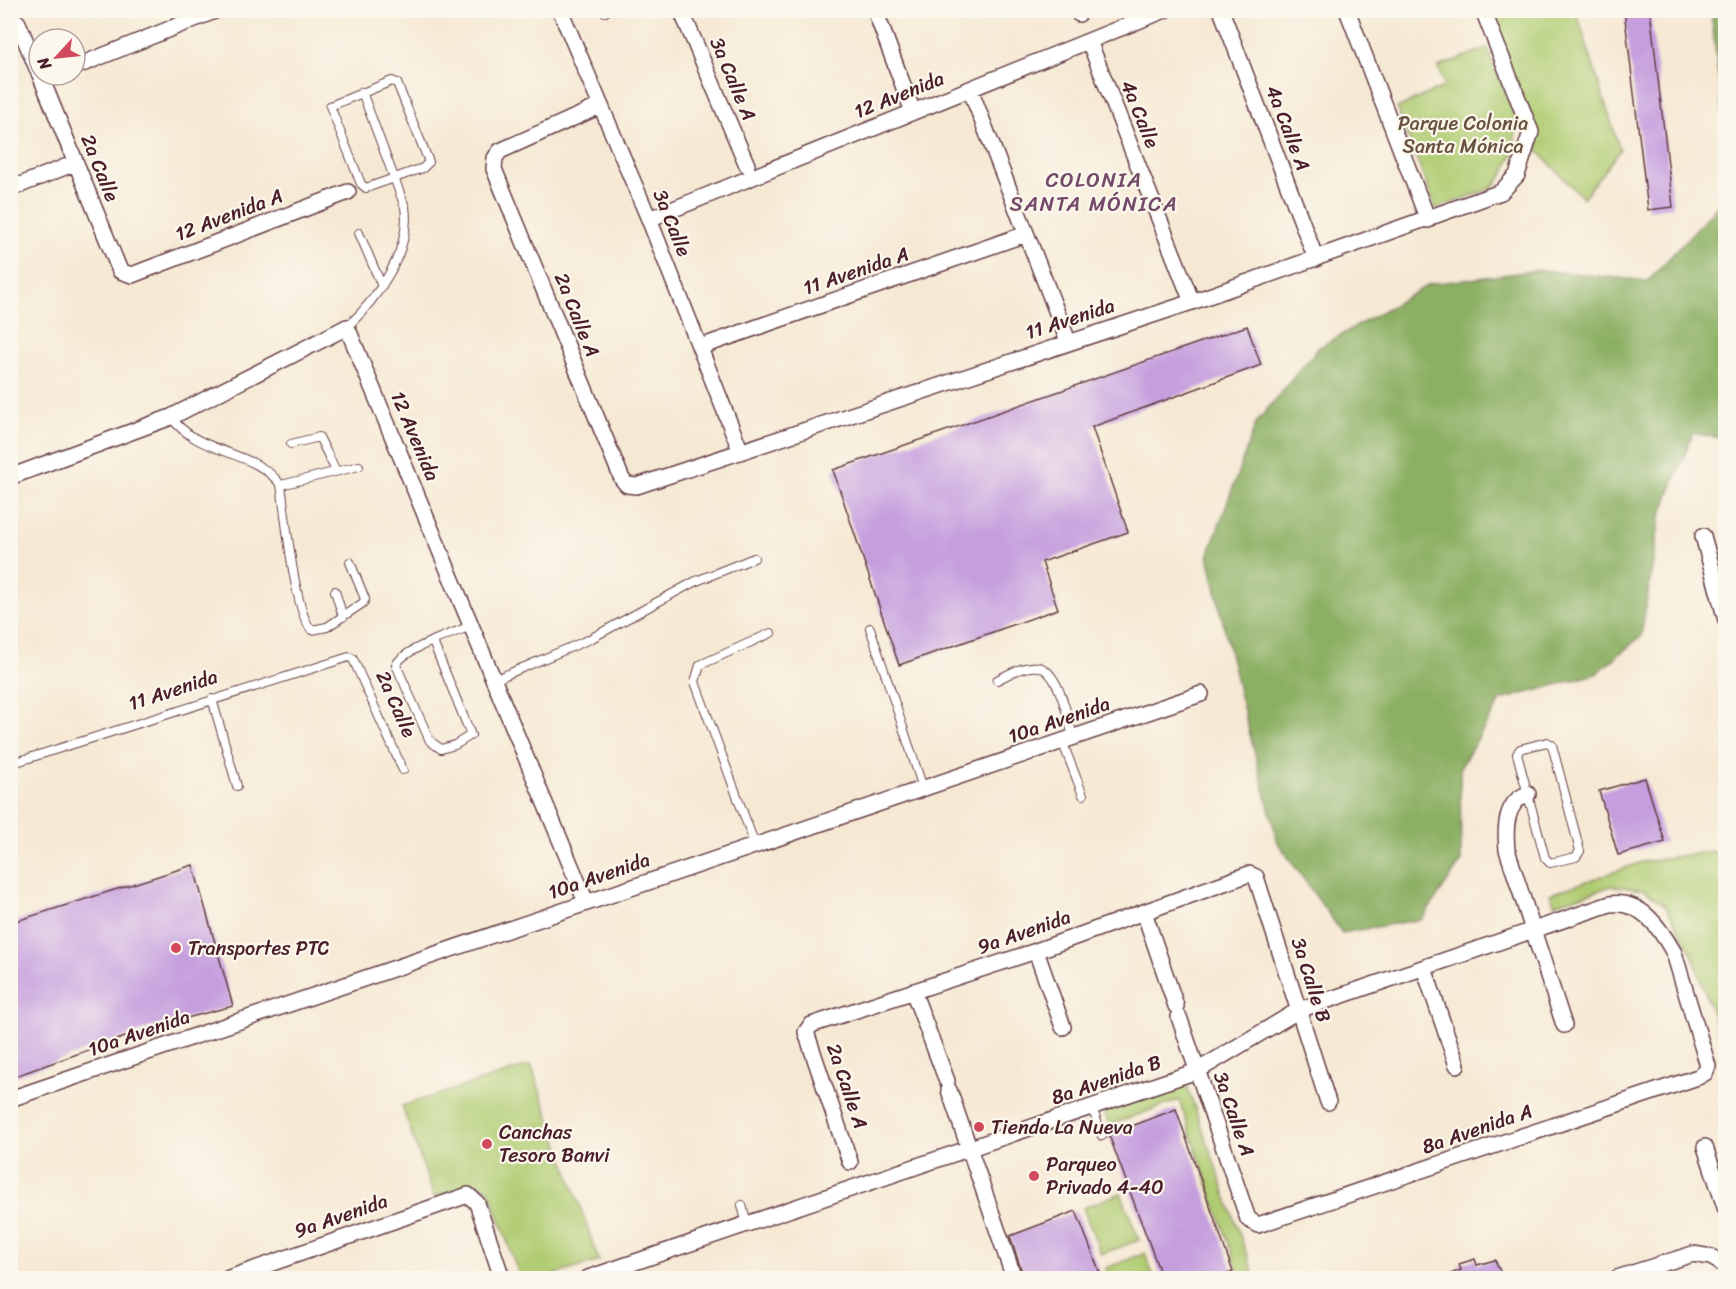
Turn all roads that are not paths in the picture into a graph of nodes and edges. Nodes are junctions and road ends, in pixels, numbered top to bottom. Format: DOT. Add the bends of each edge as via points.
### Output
graph roads {
  1 [pos="217,10"];
  2 [pos="560,10"];
  3 [pos="681,10"];
  4 [pos="875,10"];
  5 [pos="1165,10"];
  6 [pos="1221,10"];
  7 [pos="1347,10"];
  8 [pos="1483,10"];
  9 [pos="10,16"];
  10 [pos="27,41"];
  11 [pos="1089,41"];
  12 [pos="87,62"];
  13 [pos="48,87"];
  14 [pos="970,89"];
  15 [pos="362,92"];
  16 [pos="600,106"];
  17 [pos="913,112"];
  18 [pos="75,164"];
  19 [pos="747,165"];
  20 [pos="395,178"];
  21 [pos="10,189"];
  22 [pos="348,192"];
  23 [pos="649,219"];
  24 [pos="1428,220"];
  25 [pos="359,233"];
  26 [pos="1026,234"];
  27 [pos="1316,260"];
  28 [pos="125,275"];
  29 [pos="381,284"];
  30 [pos="1192,302"];
  31 [pos="347,327"];
  32 [pos="1068,341"];
  33 [pos="700,347"];
  34 [pos="171,417"];
  35 [pos="291,444"];
  36 [pos="741,452"];
  37 [pos="359,466"];
  38 [pos="336,471"];
  39 [pos="10,477"];
  40 [pos="280,485"];
  41 [pos="627,485"];
  42 [pos="1703,536"];
  43 [pos="754,558"];
  44 [pos="350,562"];
  45 [pos="335,591"];
  46 [pos="343,617"];
  47 [pos="1725,620"];
  48 [pos="471,626"];
  49 [pos="870,628"];
  50 [pos="771,633"];
  51 [pos="433,642"];
  52 [pos="349,657"];
  53 [pos="494,680"];
  54 [pos="997,680"];
  55 [pos="1201,694"];
  56 [pos="212,699"];
  57 [pos="1067,739"];
  58 [pos="10,764"];
  59 [pos="403,770"];
  60 [pos="237,786"];
  61 [pos="923,788"];
  62 [pos="1528,794"];
  63 [pos="1083,795"];
  64 [pos="755,845"];
  65 [pos="1249,874"];
  66 [pos="586,903"];
  67 [pos="1144,912"];
  68 [pos="1531,930"];
  69 [pos="1036,951"];
  70 [pos="1424,968"];
  71 [pos="913,991"];
  72 [pos="1299,1010"];
  73 [pos="811,1025"];
  74 [pos="1564,1025"];
  75 [pos="1063,1027"];
  76 [pos="1709,1064"];
  77 [pos="1457,1065"];
  78 [pos="1197,1071"];
  79 [pos="10,1099"];
  80 [pos="1328,1102"];
  81 [pos="1092,1107"];
  82 [pos="1102,1136"];
  83 [pos="1705,1147"];
  84 [pos="969,1149"];
  85 [pos="850,1162"];
  86 [pos="742,1205"];
  87 [pos="1725,1210"];
  88 [pos="1252,1223"];
  89 [pos="747,1225"];
  90 [pos="1725,1266"];
  91 [pos="235,1278"];
  92 [pos="501,1278"];
  93 [pos="588,1278"];
  94 [pos="1014,1278"];
  95 [pos="1617,1278"];
  1 -- 12 [label="street"];
  2 -- 16 [label="street, 3a Calle"];
  3 -- 19 [label="street, 3a Calle A"];
  4 -- 17 [label="street"];
  5 -- 11 [label="street, 12 Avenida"];
  6 -- 27 [label="street, 4a Calle A"];
  7 -- 24 [label="street"];
  8 -- 24 [label="street, 11 Avenida" via="1532,132 1517,175 1501,192"];
  9 -- 10 [label="street, 2a Calle"];
  11 -- 14 [label="street, 12 Avenida"];
  11 -- 30 [label="street, 4a Calle"];
  13 -- 18 [label="street, 2a Calle"];
  14 -- 17 [label="street, 12 Avenida"];
  14 -- 26 [label="street"];
  15 -- 20 [label="lane"];
  15 -- 20 [label="lane" via="334,103 330,109 363,187"];
  15 -- 20 [label="lane" via="392,81 397,83 429,162"];
  16 -- 23 [label="street, 3a Calle"];
  16 -- 41 [label="street, 2a Calle A" via="500,151 494,169"];
  17 -- 23 [label="street, 12 Avenida"];
  18 -- 21 [label="street"];
  18 -- 28 [label="street, 2a Calle"];
  20 -- 29 [label="lane" via="408,223 399,251"];
  22 -- 28 [label="street, 12 Avenida A"];
  23 -- 33 [label="street, 3a Calle"];
  24 -- 27 [label="street, 11 Avenida"];
  25 -- 29 [label="lane"];
  26 -- 32 [label="street"];
  26 -- 33 [label="street, 11 Avenida A"];
  27 -- 30 [label="street, 11 Avenida"];
  29 -- 31 [label="lane" via="366,308"];
  30 -- 32 [label="street, 11 Avenida"];
  31 -- 34 [label="street"];
  31 -- 48 [label="street, 12 Avenida"];
  32 -- 36 [label="street, 11 Avenida"];
  33 -- 36 [label="street, 3a Calle"];
  34 -- 39 [label="street"];
  34 -- 40 [label="lane" via="189,437 252,462 272,473"];
  35 -- 38 [label="lane" via="320,437"];
  36 -- 41 [label="street, 11 Avenida" via="637,486"];
  37 -- 38 [label="lane"];
  38 -- 40 [label="lane"];
  40 -- 46 [label="lane" via="305,622 317,630"];
  42 -- 47 [label="street"];
  43 -- 53 [label="lane" via="694,582 590,639"];
  44 -- 46 [label="lane" via="365,599 359,608"];
  45 -- 46 [label="lane"];
  48 -- 51 [label="lane"];
  48 -- 53 [label="street, 12 Avenida"];
  49 -- 61 [label="lane"];
  50 -- 64 [label="lane" via="700,665 695,682"];
  51 -- 51 [label="lane" via="400,658 396,670 430,741 441,749 471,735"];
  52 -- 56 [label="lane, 11 Avenida"];
  52 -- 59 [label="lane, 2a Calle"];
  53 -- 66 [label="street, 12 Avenida"];
  54 -- 57 [label="lane" via="1024,668 1039,667 1050,672 1062,700"];
  55 -- 57 [label="street, 10a Avenida"];
  56 -- 58 [label="lane, 11 Avenida"];
  56 -- 60 [label="lane"];
  57 -- 61 [label="street, 10a Avenida"];
  57 -- 63 [label="lane"];
  61 -- 64 [label="street, 10a Avenida"];
  62 -- 62 [label="lane" via="1546,861 1553,863 1578,856 1580,848 1548,742 1517,752"];
  62 -- 68 [label="street" via="1511,807 1506,837"];
  64 -- 66 [label="street, 10a Avenida"];
  65 -- 67 [label="street, 9a Avenida"];
  65 -- 72 [label="street, 3a Calle B" via="1256,877"];
  66 -- 79 [label="street, 10a Avenida"];
  67 -- 69 [label="street, 9a Avenida"];
  67 -- 78 [label="street, 3a Calle A"];
  68 -- 70 [label="street, 8a Avenida B"];
  68 -- 74 [label="street"];
  68 -- 76 [label="street, 8a Avenida B" via="1610,904 1628,904 1643,912 1674,953"];
  69 -- 71 [label="street, 9a Avenida"];
  69 -- 75 [label="street"];
  70 -- 72 [label="street, 8a Avenida B"];
  70 -- 77 [label="street"];
  71 -- 73 [label="street, 9a Avenida"];
  71 -- 84 [label="street"];
  72 -- 78 [label="street, 8a Avenida B"];
  72 -- 80 [label="street, 3a Calle B"];
  73 -- 85 [label="street, 2a Calle A" via="806,1032"];
  76 -- 88 [label="street, 8a Avenida A" via="1698,1077 1258,1225"];
  78 -- 81 [label="street, 8a Avenida B"];
  78 -- 88 [label="street, 3a Calle A"];
  81 -- 82 [label="lane"];
  81 -- 84 [label="street, 8a Avenida B"];
  83 -- 87 [label="street"];
  84 -- 89 [label="street, 8a Avenida B"];
  84 -- 94 [label="street"];
  86 -- 89 [label="lane"];
  89 -- 93 [label="street, 8a Avenida B"];
  90 -- 95 [label="street" via="1711,1257 1693,1254"];
  91 -- 92 [label="street, 9a Avenida" via="468,1195 477,1203"];
}
